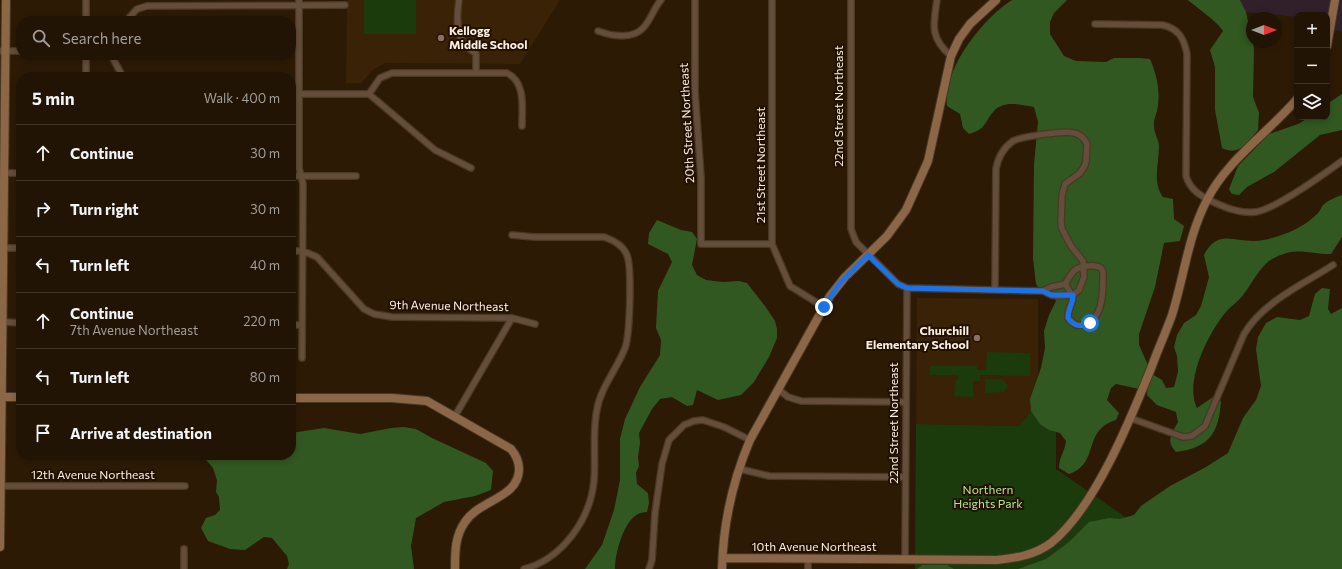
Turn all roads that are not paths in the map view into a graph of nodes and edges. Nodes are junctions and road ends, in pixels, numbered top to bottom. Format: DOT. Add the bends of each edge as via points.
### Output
graph roads {
  1 [pos="6,0"];
  2 [pos="86,0"];
  3 [pos="459,0"];
  4 [pos="661,0"];
  5 [pos="695,0"];
  6 [pos="772,0"];
  7 [pos="851,0"];
  8 [pos="937,0"];
  9 [pos="996,0"];
  10 [pos="1335,0"];
  11 [pos="299,2"];
  12 [pos="345,5"];
  13 [pos="86,16"];
  14 [pos="131,16"];
  15 [pos="1095,24"];
  16 [pos="1330,29"];
  17 [pos="598,31"];
  18 [pos="3,52"];
  19 [pos="16,52"];
  20 [pos="951,56"];
  21 [pos="86,60"];
  22 [pos="114,60"];
  23 [pos="86,72"];
  24 [pos="120,72"];
  25 [pos="476,73"];
  26 [pos="298,94"];
  27 [pos="369,94"];
  28 [pos="1294,102"];
  29 [pos="522,126"];
  30 [pos="3,138"];
  31 [pos="1342,161"];
  32 [pos="471,168"];
  33 [pos="5,173"];
  34 [pos="16,173"];
  35 [pos="296,176"];
  36 [pos="301,176"];
  37 [pos="356,176"];
  38 [pos="1207,199"];
  39 [pos="512,235"];
  40 [pos="772,244"];
  41 [pos="4,248"];
  42 [pos="16,248"];
  43 [pos="296,251"];
  44 [pos="303,251"];
  45 [pos="868,255"];
  46 [pos="1333,265"];
  47 [pos="1084,268"];
  48 [pos="1065,284"];
  49 [pos="907,288"];
  50 [pos="996,290"];
  51 [pos="1043,291"];
  52 [pos="1073,295"];
  53 [pos="824,307"];
  54 [pos="2,311"];
  55 [pos="512,318"];
  56 [pos="4,322"];
  57 [pos="16,323"];
  58 [pos="535,324"];
  59 [pos="296,325"];
  60 [pos="302,325"];
  61 [pos="302,358"];
  62 [pos="778,390"];
  63 [pos="1,397"];
  64 [pos="16,397"];
  65 [pos="296,398"];
  66 [pos="905,402"];
  67 [pos="455,416"];
  68 [pos="1130,418"];
  69 [pos="750,440"];
  70 [pos="740,469"];
  71 [pos="1,475"];
  72 [pos="905,477"];
  73 [pos="1,486"];
  74 [pos="185,486"];
  75 [pos="0,547"];
  76 [pos="184,549"];
  77 [pos="722,558"];
  78 [pos="808,558"];
  79 [pos="905,559"];
  80 [pos="184,569"];
  81 [pos="455,569"];
  82 [pos="524,569"];
  83 [pos="649,569"];
  84 [pos="722,569"];
  85 [pos="808,569"];
  1 -- 18 [label="street"];
  2 -- 13 [label="street"];
  3 -- 25 [label="street" via="460,36 466,47 476,54"];
  4 -- 17 [label="street" via="639,32 610,36"];
  5 -- 40 [label="street, 20th Street Northeast" via="695,92 701,171 701,244"];
  6 -- 40 [label="street, 21st Street Northeast"];
  7 -- 45 [label="street, 22nd Street Northeast" via="850,217 852,235"];
  8 -- 20 [label="street" via="934,33 939,45"];
  9 -- 20 [label="street" via="970,24"];
  10 -- 16 [label="street"];
  11 -- 12 [label="street"];
  11 -- 14 [label="street" via="147,6 137,9"];
  11 -- 26 [label="street"];
  15 -- 38 [label="street" via="1162,25 1178,31 1186,54 1186,176 1191,188"];
  18 -- 19 [label="street"];
  18 -- 30 [label="street"];
  20 -- 45 [label="street" via="933,140 922,176 897,223"];
  21 -- 23 [label="street"];
  22 -- 24 [label="street"];
  25 -- 27 [label="street" via="388,74 376,82"];
  25 -- 29 [label="street" via="507,73 515,79 521,97"];
  26 -- 27 [label="street"];
  26 -- 36 [label="street"];
  27 -- 32 [label="street" via="435,150"];
  28 -- 38 [label="street, 10th Avenue Northeast" via="1227,171"];
  30 -- 33 [label="street"];
  31 -- 38 [label="street" via="1263,210 1244,212"];
  33 -- 34 [label="street"];
  33 -- 41 [label="street"];
  35 -- 36 [label="street"];
  36 -- 37 [label="street"];
  36 -- 44 [label="street"];
  38 -- 68 [label="street, 10th Avenue Northeast" via="1189,247 1172,315"];
  39 -- 82 [label="street" via="604,237 612,239 624,249 629,264 627,340 597,407 593,434 594,481 590,501 578,528 563,545 546,559"];
  40 -- 53 [label="street, 21st Street Northeast" via="790,286"];
  41 -- 42 [label="street"];
  41 -- 54 [label="street"];
  43 -- 44 [label="street"];
  44 -- 55 [label="street, 9th Avenue Northeast" via="316,257 364,309 374,314"];
  44 -- 60 [label="street"];
  45 -- 49 [label="street, 22nd Street Northeast" via="898,284"];
  45 -- 53 [label="street" via="839,284"];
  46 -- 68 [label="street" via="1267,307 1251,323 1209,418 1199,432 1183,437"];
  47 -- 48 [label="street" via="1074,271"];
  47 -- 50 [label="street" via="1065,235 1061,222 1063,189 1084,167 1087,144 1080,135 1073,132 1014,140 1001,152 996,169"];
  47 -- 52 [label="street" via="1082,284"];
  47 -- 52 [label="street" via="1097,266 1103,272 1103,290 1098,312 1095,319 1087,325 1076,325 1068,318"];
  48 -- 51 [label="street"];
  48 -- 52 [label="street"];
  49 -- 50 [label="street"];
  49 -- 66 [label="street, 22nd Street Northeast"];
  50 -- 51 [label="street"];
  51 -- 52 [label="street" via="1051,295"];
  53 -- 62 [label="street"];
  54 -- 56 [label="street"];
  55 -- 58 [label="street, 9th Avenue Northeast"];
  55 -- 67 [label="street"];
  56 -- 57 [label="street"];
  56 -- 63 [label="street"];
  59 -- 60 [label="street"];
  60 -- 61 [label="street"];
  62 -- 66 [label="street" via="788,397 801,401"];
  62 -- 69 [label="street"];
  63 -- 64 [label="street"];
  63 -- 71 [label="street"];
  65 -- 67 [label="street" via="417,399 427,401"];
  66 -- 72 [label="street, 22nd Street Northeast"];
  67 -- 81 [label="street" via="511,449 518,459 519,467 514,487 482,506 465,520 457,539"];
  68 -- 79 [label="street, 10th Avenue Northeast" via="1115,451 1088,497 1066,527 1041,549 1021,557 997,560"];
  69 -- 70 [label="street"];
  69 -- 83 [label="street" via="703,420 684,425 669,440 662,464"];
  70 -- 72 [label="street" via="769,476"];
  70 -- 77 [label="street" via="727,519"];
  71 -- 73 [label="street"];
  72 -- 79 [label="street, 22nd Street Northeast"];
  73 -- 74 [label="street, 12th Avenue Northeast"];
  73 -- 75 [label="street"];
  76 -- 80 [label="street"];
  77 -- 78 [label="street, 10th Avenue Northeast"];
  77 -- 84 [label="street"];
  78 -- 79 [label="street, 10th Avenue Northeast"];
  78 -- 85 [label="street"];
}
